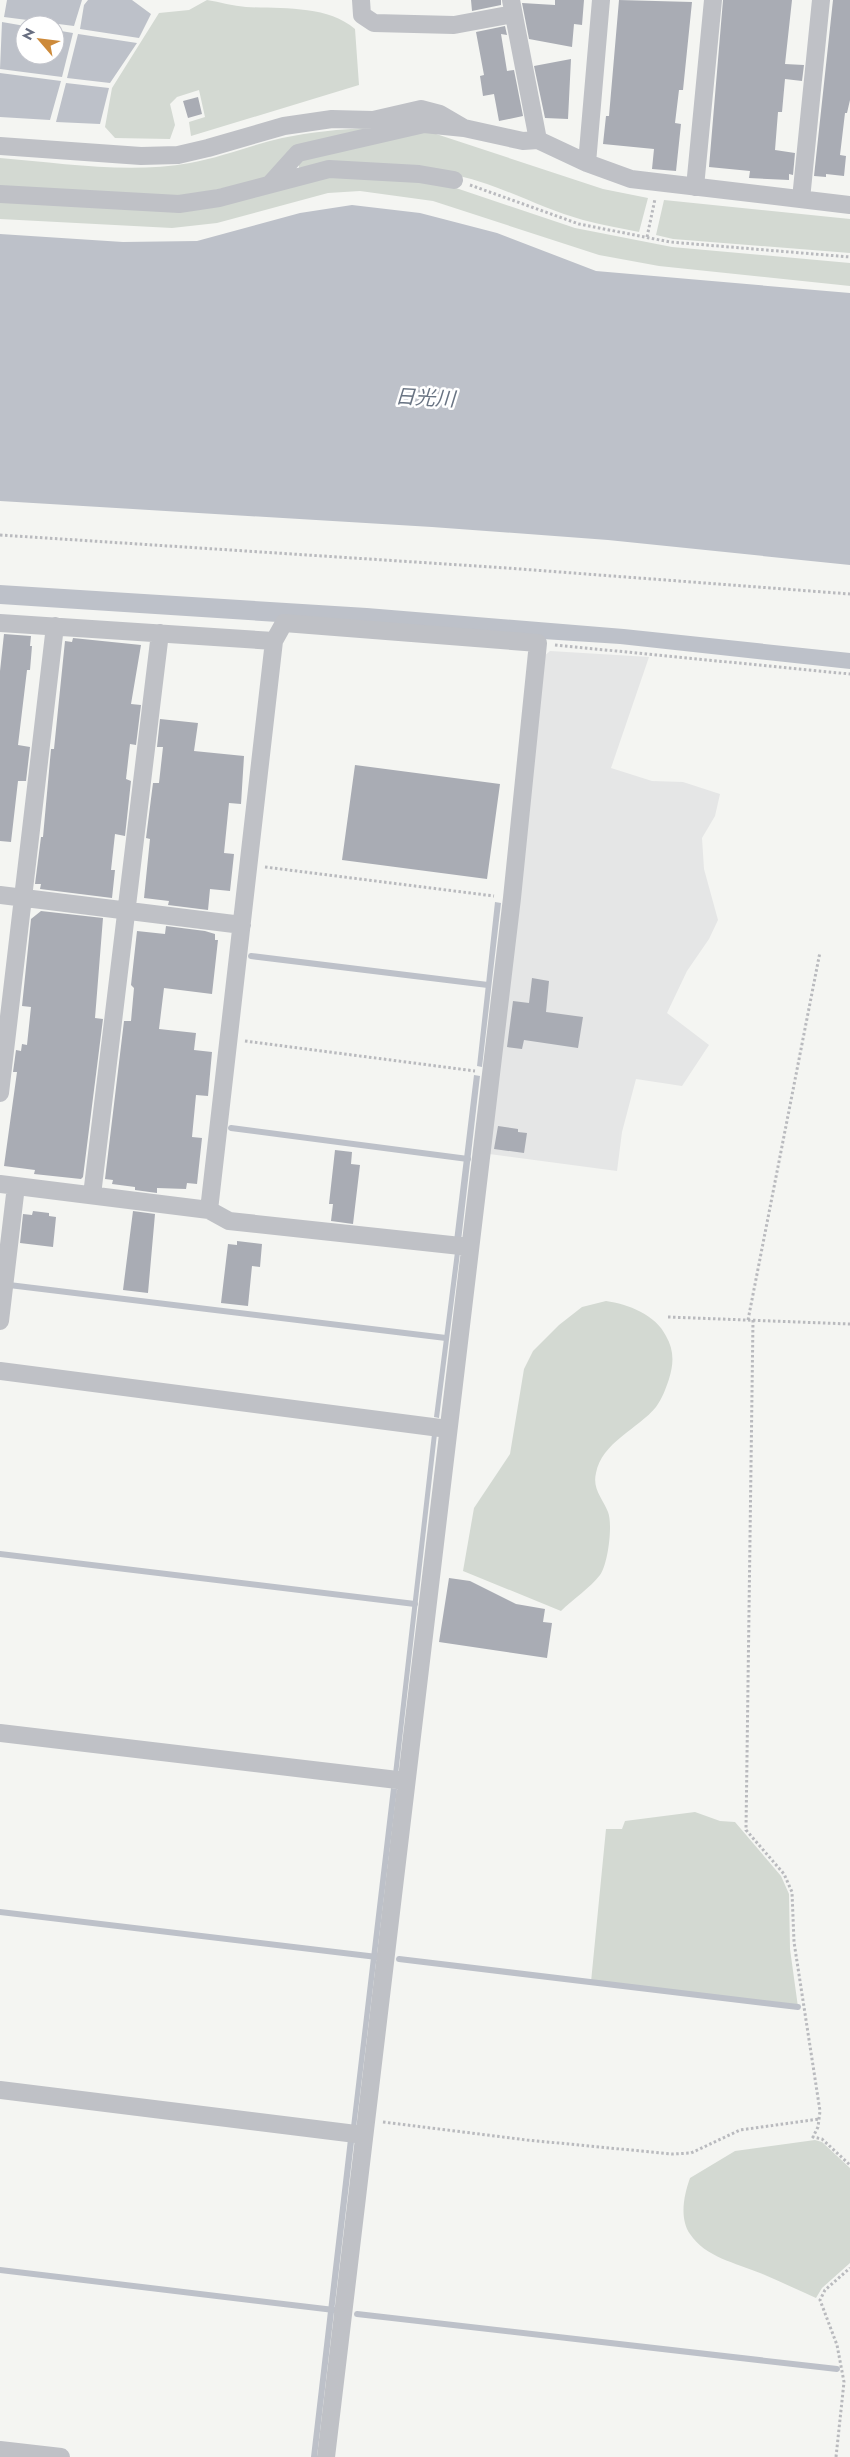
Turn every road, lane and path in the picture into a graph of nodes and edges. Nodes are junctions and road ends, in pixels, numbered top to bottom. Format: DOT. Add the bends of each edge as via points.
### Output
graph roads {
  1 [pos="361,0"];
  2 [pos="601,0"];
  3 [pos="713,0"];
  4 [pos="821,0"];
  5 [pos="512,7"];
  6 [pos="464,128"];
  7 [pos="538,140"];
  8 [pos="0,146"];
  9 [pos="587,163"];
  10 [pos="454,180"];
  11 [pos="272,183"];
  12 [pos="658,183"];
  13 [pos="695,187"];
  14 [pos="0,194"];
  15 [pos="801,199"];
  16 [pos="850,205"];
  17 [pos="647,238"];
  18 [pos="850,257"];
  19 [pos="0,535"];
  20 [pos="850,594"];
  21 [pos="0,623"];
  22 [pos="55,626"];
  23 [pos="160,633"];
  24 [pos="274,641"];
  25 [pos="538,643"];
  26 [pos="850,674"];
  27 [pos="248,865"];
  28 [pos="0,895"];
  29 [pos="23,898"];
  30 [pos="512,898"];
  31 [pos="126,911"];
  32 [pos="242,925"];
  33 [pos="820,952"];
  34 [pos="228,1039"];
  35 [pos="490,1073"];
  36 [pos="0,1094"];
  37 [pos="8,1185"];
  38 [pos="92,1195"];
  39 [pos="209,1210"];
  40 [pos="470,1248"];
  41 [pos="668,1317"];
  42 [pos="748,1320"];
  43 [pos="753,1320"];
  44 [pos="0,1321"];
  45 [pos="850,1324"];
  46 [pos="0,1371"];
  47 [pos="448,1429"];
  48 [pos="0,1733"];
  49 [pos="406,1781"];
  50 [pos="0,2090"];
  51 [pos="819,2120"];
  52 [pos="365,2127"];
  53 [pos="850,2165"];
  54 [pos="850,2268"];
  55 [pos="0,2450"];
  56 [pos="61,2457"];
  57 [pos="326,2457"];
  58 [pos="836,2457"];
  1 -- 5 [label="street" via="362,15 374,23 454,25"];
  2 -- 9 [label="street"];
  3 -- 13 [label="street"];
  4 -- 15 [label="street"];
  5 -- 7 [label="street"];
  6 -- 7 [label="street"];
  6 -- 8 [label="street" via="440,114 421,109 373,120 332,119 284,126 178,155 141,156"];
  6 -- 11 [label="street" via="424,124 298,153"];
  7 -- 9 [label="street"];
  9 -- 12 [label="street" via="631,180"];
  10 -- 11 [label="street" via="384,171 329,169"];
  10 -- 17 [label="path" via="579,224"];
  11 -- 14 [label="street" via="219,198 179,204"];
  12 -- 13 [label="street"];
  12 -- 17 [label="path"];
  13 -- 15 [label="street"];
  15 -- 16 [label="street"];
  17 -- 18 [label="path"];
  19 -- 20 [label="path" via="498,567"];
  21 -- 22 [label="street"];
  22 -- 23 [label="street"];
  22 -- 29 [label="street"];
  23 -- 24 [label="street"];
  23 -- 31 [label="street"];
  24 -- 25 [label="street" via="284,623"];
  24 -- 27 [label="street"];
  25 -- 26 [label="path"];
  25 -- 30 [label="street"];
  27 -- 30 [label="path"];
  27 -- 32 [label="street"];
  28 -- 29 [label="street"];
  29 -- 31 [label="street"];
  29 -- 36 [label="street"];
  30 -- 35 [label="street"];
  31 -- 32 [label="street"];
  31 -- 38 [label="street"];
  32 -- 34 [label="street"];
  33 -- 42 [label="path"];
  34 -- 35 [label="path"];
  34 -- 39 [label="street"];
  35 -- 40 [label="street"];
  37 -- 38 [label="street"];
  37 -- 44 [label="street"];
  38 -- 39 [label="street"];
  39 -- 40 [label="street" via="229,1221"];
  40 -- 47 [label="street"];
  41 -- 42 [label="path"];
  42 -- 43 [label="path"];
  43 -- 45 [label="path"];
  43 -- 51 [label="path" via="746,1830 784,1874 792,1892 794,1942"];
  46 -- 47 [label="street"];
  47 -- 49 [label="street"];
  48 -- 49 [label="street"];
  49 -- 52 [label="street"];
  50 -- 52 [label="street"];
  51 -- 52 [label="path" via="740,2130 691,2153 672,2154"];
  51 -- 53 [label="path" via="813,2137 822,2138"];
  52 -- 57 [label="street"];
  54 -- 58 [label="path" via="825,2290 820,2300 837,2344 844,2382"];
  55 -- 56 [label="street"];
}
